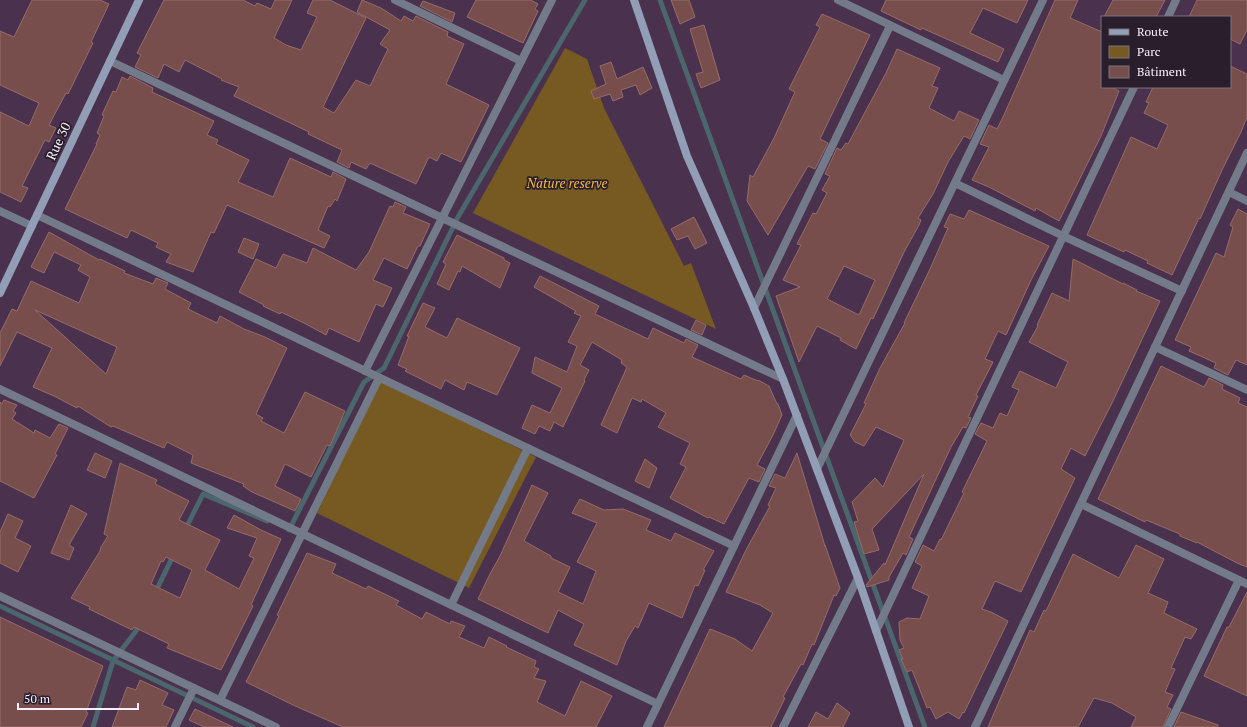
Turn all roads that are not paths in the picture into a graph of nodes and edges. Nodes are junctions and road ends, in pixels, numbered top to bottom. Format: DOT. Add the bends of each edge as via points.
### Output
graph roads {
  1 [pos="139,0"];
  2 [pos="395,0"];
  3 [pos="552,0"];
  4 [pos="634,0"];
  5 [pos="838,0"];
  6 [pos="1043,0"];
  7 [pos="1176,0"];
  8 [pos="1168,16"];
  9 [pos="890,26"];
  10 [pos="110,61"];
  11 [pos="521,61"];
  12 [pos="1004,80"];
  13 [pos="1134,88"];
  14 [pos="1247,153"];
  15 [pos="955,183"];
  16 [pos="1228,192"];
  17 [pos="1247,201"];
  18 [pos="0,211"];
  19 [pos="37,215"];
  20 [pos="445,220"];
  21 [pos="32,226"];
  22 [pos="1063,236"];
  23 [pos="1182,291"];
  24 [pos="0,293"];
  25 [pos="754,308"];
  26 [pos="1155,347"];
  27 [pos="367,372"];
  28 [pos="378,377"];
  29 [pos="783,379"];
  30 [pos="0,389"];
  31 [pos="1247,390"];
  32 [pos="797,415"];
  33 [pos="528,448"];
  34 [pos="817,469"];
  35 [pos="1080,504"];
  36 [pos="302,534"];
  37 [pos="734,546"];
  38 [pos="858,578"];
  39 [pos="1239,580"];
  40 [pos="1247,584"];
  41 [pos="0,596"];
  42 [pos="451,605"];
  43 [pos="876,631"];
  44 [pos="194,688"];
  45 [pos="220,700"];
  46 [pos="658,704"];
  47 [pos="175,727"];
  48 [pos="276,727"];
  49 [pos="647,727"];
  50 [pos="783,727"];
  51 [pos="909,727"];
  52 [pos="975,727"];
  53 [pos="1168,727"];
  1 -- 10 [label="street, Rue 30"];
  2 -- 11 [label="street"];
  3 -- 11 [label="street"];
  4 -- 25 [label="street" via="687,156"];
  5 -- 9 [label="street"];
  6 -- 12 [label="street"];
  7 -- 8 [label="street"];
  9 -- 12 [label="street"];
  9 -- 25 [label="street"];
  10 -- 19 [label="street, Rue 30"];
  10 -- 20 [label="street"];
  11 -- 20 [label="street"];
  12 -- 15 [label="street"];
  13 -- 22 [label="street"];
  14 -- 16 [label="street"];
  15 -- 22 [label="street"];
  15 -- 34 [label="street"];
  16 -- 17 [label="street"];
  16 -- 23 [label="street"];
  18 -- 21 [label="street"];
  19 -- 21 [label="street, Rue 30"];
  19 -- 27 [label="street"];
  20 -- 27 [label="street"];
  20 -- 29 [label="street"];
  21 -- 24 [label="street, Rue 30"];
  22 -- 23 [label="street"];
  22 -- 43 [label="street"];
  23 -- 26 [label="street"];
  25 -- 29 [label="street"];
  26 -- 31 [label="street"];
  26 -- 35 [label="street"];
  27 -- 28 [label="street"];
  28 -- 33 [label="street"];
  28 -- 36 [label="street"];
  29 -- 32 [label="street"];
  30 -- 36 [label="street"];
  32 -- 34 [label="street"];
  32 -- 37 [label="street"];
  33 -- 37 [label="street"];
  33 -- 42 [label="street"];
  34 -- 38 [label="street"];
  35 -- 39 [label="street"];
  35 -- 52 [label="street"];
  36 -- 42 [label="street"];
  36 -- 45 [label="street"];
  37 -- 46 [label="street"];
  38 -- 43 [label="street"];
  38 -- 50 [label="street"];
  39 -- 40 [label="street"];
  39 -- 53 [label="street"];
  41 -- 44 [label="street"];
  42 -- 46 [label="street"];
  43 -- 51 [label="street"];
  44 -- 45 [label="street"];
  44 -- 47 [label="street"];
  45 -- 48 [label="street"];
  46 -- 49 [label="street"];
}
